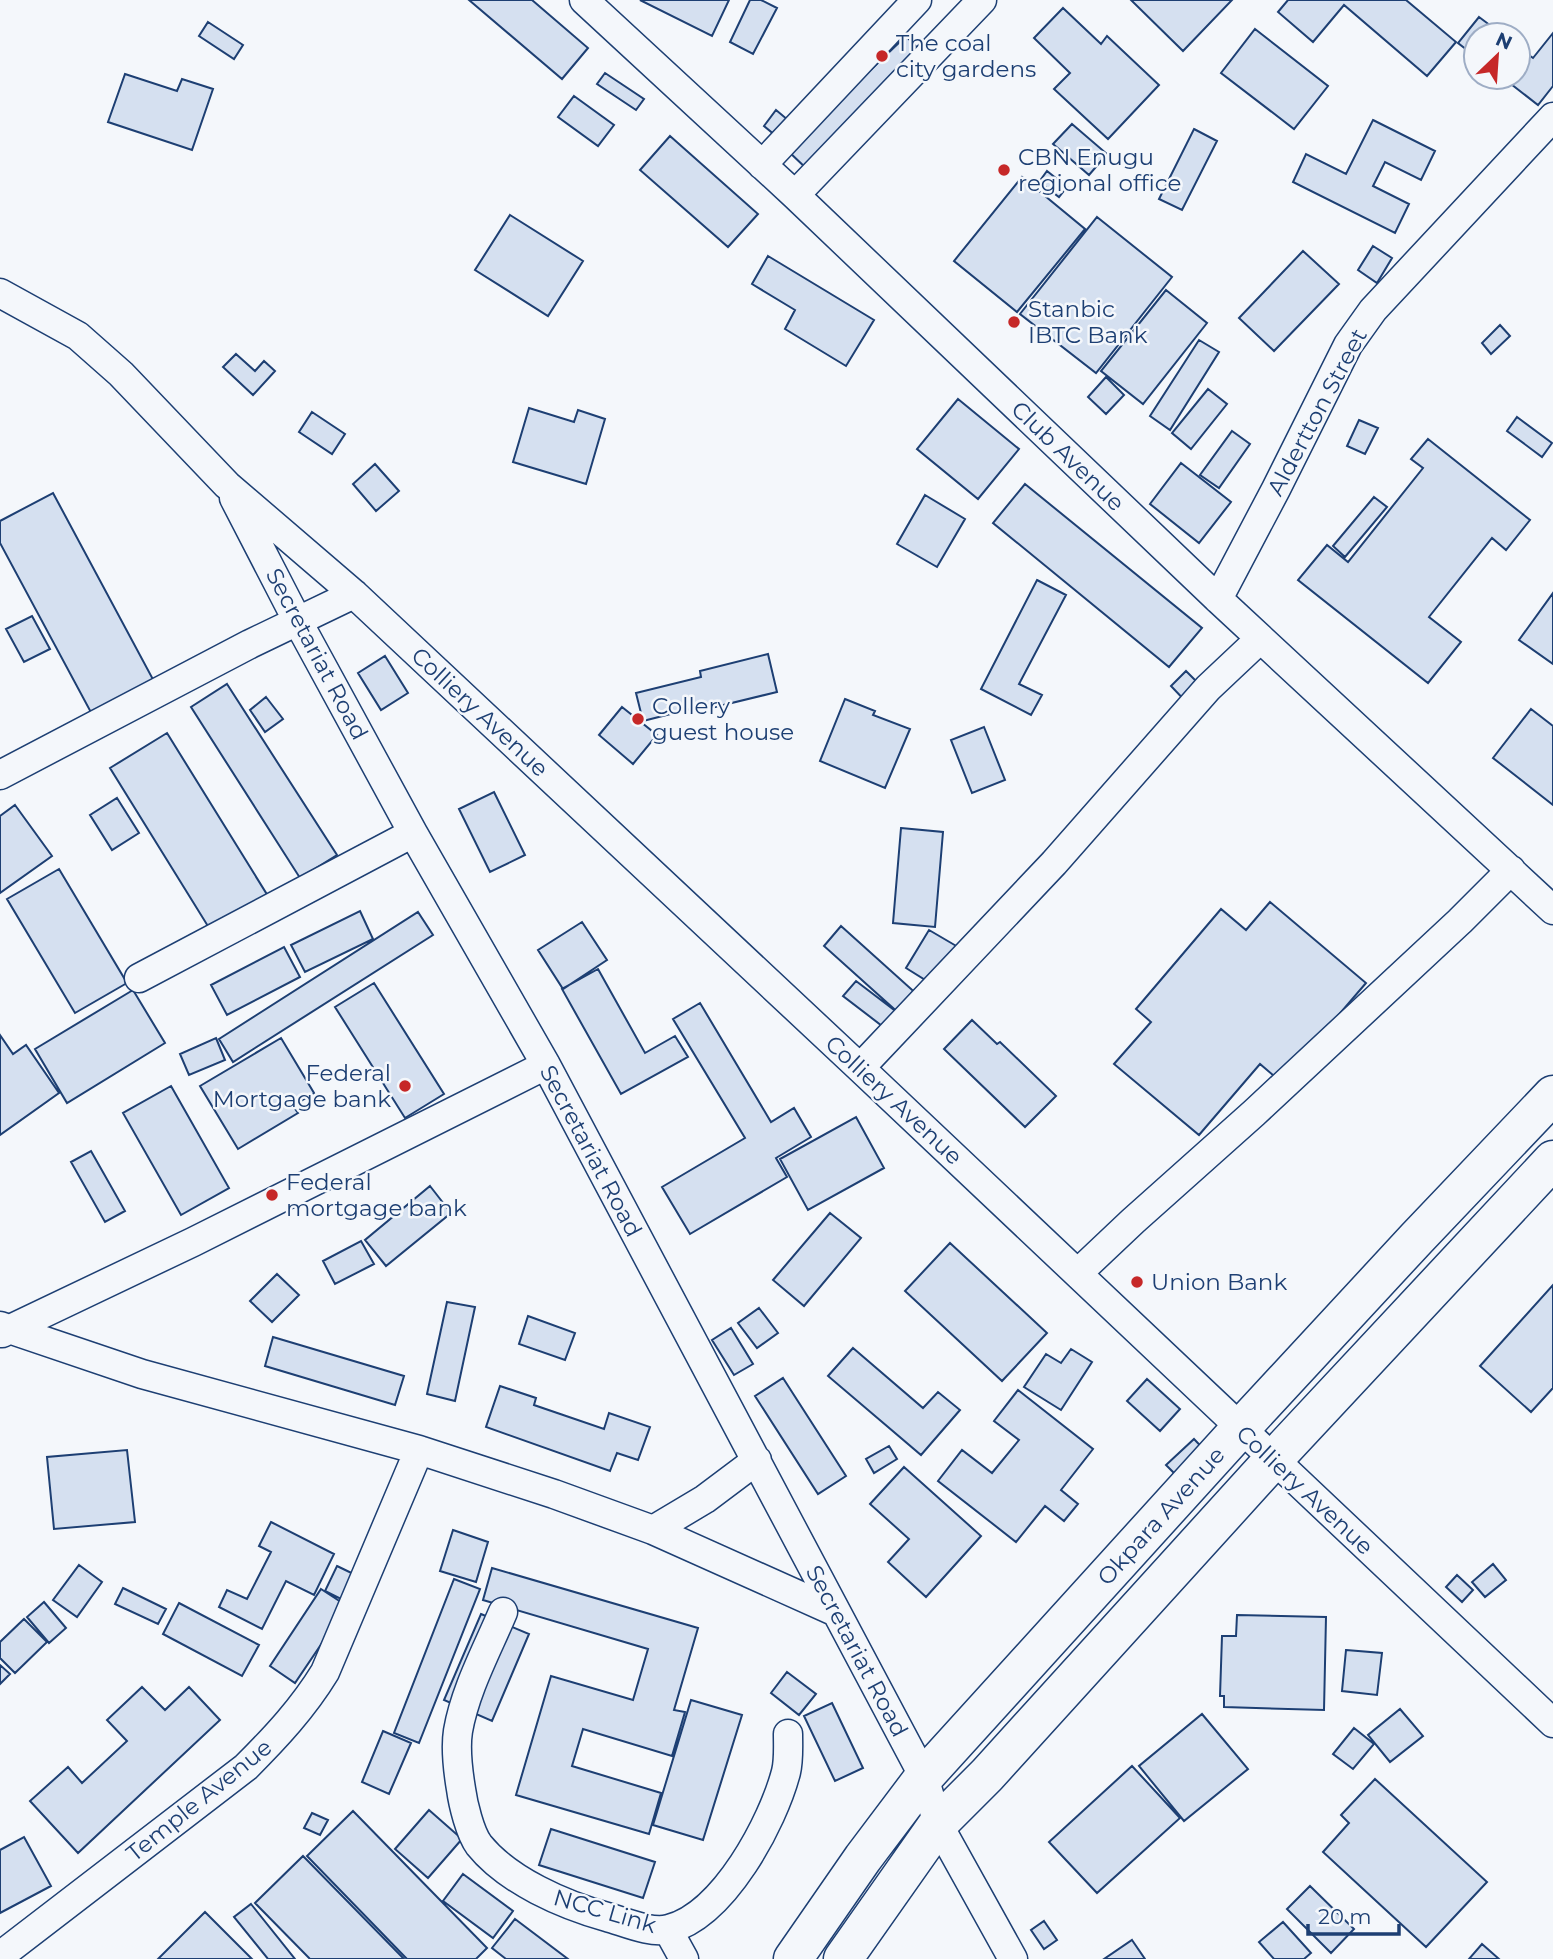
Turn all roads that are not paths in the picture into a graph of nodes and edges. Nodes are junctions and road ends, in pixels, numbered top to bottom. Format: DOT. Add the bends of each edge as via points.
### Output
graph roads {
  1 [pos="584,0"];
  2 [pos="917,0"];
  3 [pos="982,0"];
  4 [pos="1553,117"];
  5 [pos="762,165"];
  6 [pos="795,195"];
  7 [pos="0,293"];
  8 [pos="227,485"];
  9 [pos="355,594"];
  10 [pos="1218,599"];
  11 [pos="297,620"];
  12 [pos="1260,639"];
  13 [pos="0,775"];
  14 [pos="413,833"];
  15 [pos="1511,870"];
  16 [pos="1553,910"];
  17 [pos="139,978"];
  18 [pos="546,1065"];
  19 [pos="860,1068"];
  20 [pos="1553,1095"];
  21 [pos="1553,1160"];
  22 [pos="1078,1273"];
  23 [pos="3,1330"];
  24 [pos="1240,1429"];
  25 [pos="419,1450"];
  26 [pos="757,1460"];
  27 [pos="1273,1460"];
  28 [pos="653,1530"];
  29 [pos="503,1612"];
  30 [pos="836,1612"];
  31 [pos="1553,1723"];
  32 [pos="788,1734"];
  33 [pos="924,1777"];
  34 [pos="938,1824"];
  35 [pos="668,1930"];
  36 [pos="0,1956"];
  37 [pos="684,1959"];
  38 [pos="793,1959"];
  39 [pos="843,1959"];
  40 [pos="1013,1959"];
  1 -- 5 [label="street, Club Avenue"];
  2 -- 5 [label="street"];
  3 -- 6 [label="street"];
  4 -- 10 [label="street, Aldertton Street" via="1373,310 1348,345"];
  5 -- 6 [label="street, Club Avenue"];
  6 -- 10 [label="street, Club Avenue"];
  7 -- 8 [label="street" via="78,336 121,374"];
  8 -- 9 [label="street, Colliery Avenue"];
  8 -- 11 [label="street, Secretariat Road"];
  9 -- 11 [label="street"];
  9 -- 19 [label="street, Colliery Avenue"];
  10 -- 12 [label="street, Club Avenue"];
  11 -- 13 [label="street"];
  11 -- 14 [label="street, Secretariat Road"];
  12 -- 15 [label="street, Club Avenue"];
  12 -- 19 [label="street" via="1208,688 1054,863"];
  14 -- 17 [label="street"];
  14 -- 18 [label="street, Secretariat Road"];
  15 -- 16 [label="street, Club Avenue"];
  15 -- 22 [label="street"];
  18 -- 23 [label="street" via="193,1242"];
  18 -- 26 [label="street, Secretariat Road"];
  19 -- 22 [label="street, Colliery Avenue"];
  20 -- 24 [label="main road, Okpara Avenue"];
  21 -- 27 [label="main road, Okpara Avenue"];
  22 -- 24 [label="street, Colliery Avenue"];
  23 -- 25 [label="street" via="142,1374"];
  24 -- 27 [label="street, Colliery Avenue"];
  24 -- 33 [label="main road, Okpara Avenue"];
  25 -- 28 [label="street"];
  25 -- 36 [label="street, Temple Avenue" via="325,1672 306,1703 246,1767"];
  26 -- 28 [label="street"];
  26 -- 30 [label="street, Secretariat Road"];
  27 -- 31 [label="street, Colliery Avenue"];
  27 -- 34 [label="main road, Okpara Avenue"];
  28 -- 30 [label="street"];
  29 -- 35 [label="street, NCC Link" via="472,1684 458,1731 461,1793 477,1843 499,1864 545,1894 587,1911"];
  30 -- 33 [label="street, Secretariat Road"];
  32 -- 35 [label="street, NCC Link" via="787,1768 775,1808 757,1843 713,1900"];
  33 -- 34 [label="street, Secretariat Road"];
  33 -- 38 [label="main road, Okpara Avenue"];
  34 -- 39 [label="main road, Okpara Avenue"];
  34 -- 40 [label="street, Secretariat Road"];
  35 -- 37 [label="street"];
}
